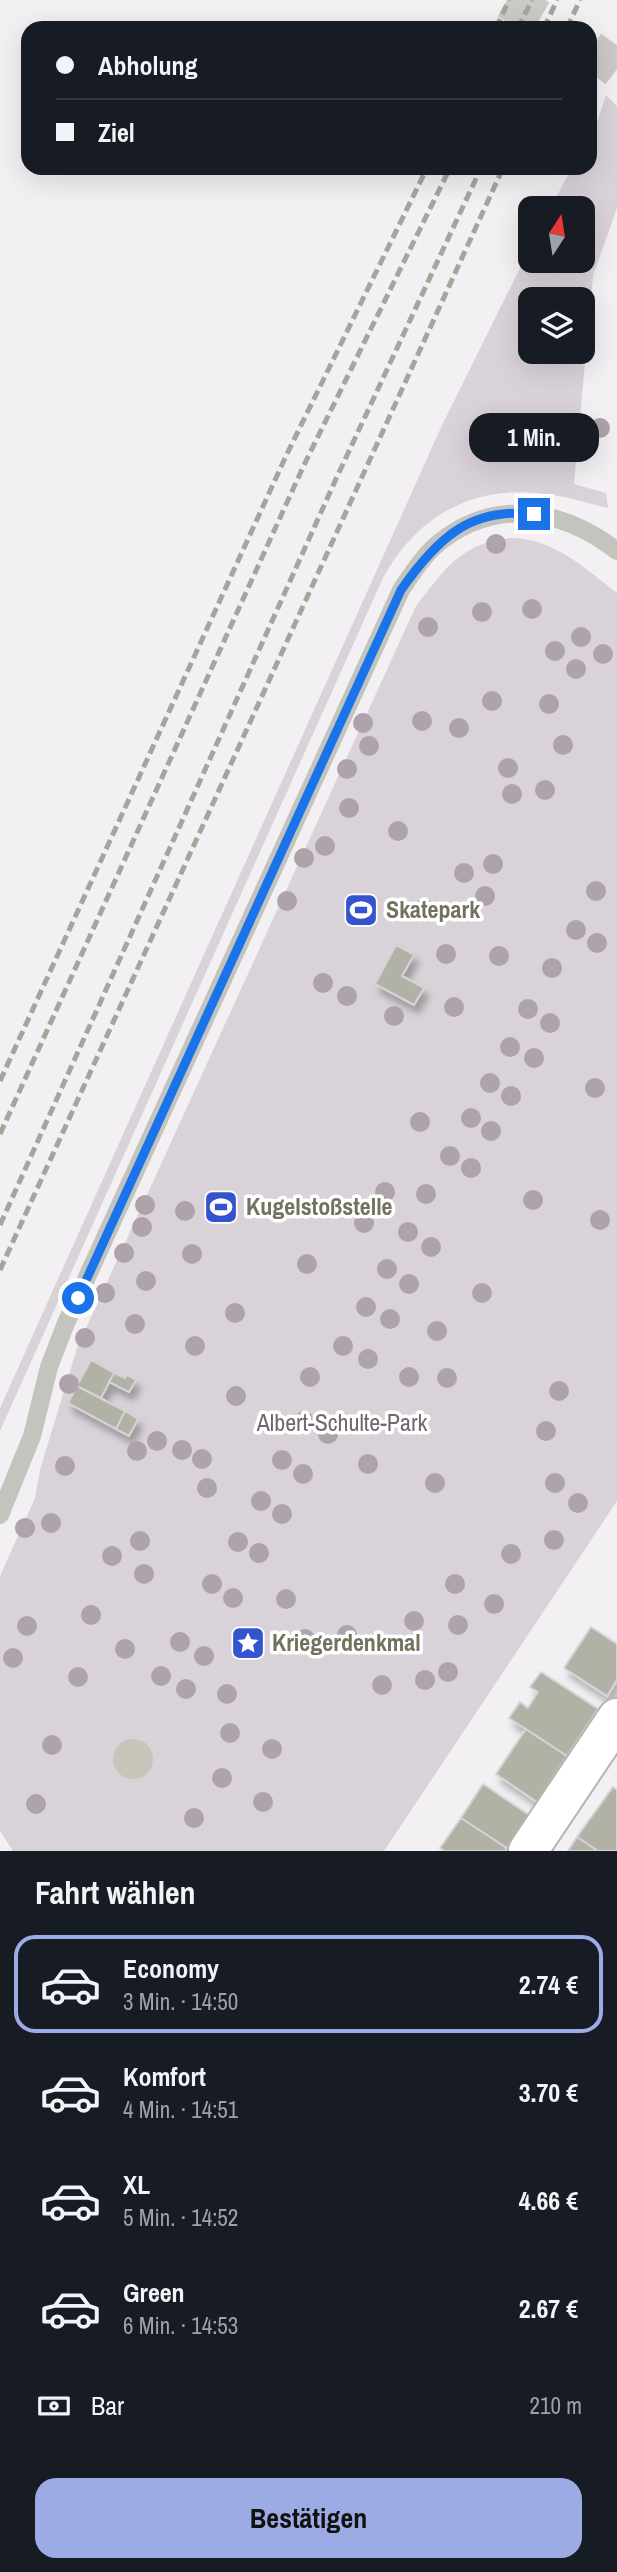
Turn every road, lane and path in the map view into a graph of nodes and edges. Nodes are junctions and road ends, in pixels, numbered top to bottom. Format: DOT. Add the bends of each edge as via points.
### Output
graph roads {
  1 [pos="614,545"];
  2 [pos="0,1515"];
  3 [pos="617,1718"];
  4 [pos="527,1851"];
  1 -- 2 [label="lane" via="548,516 498,514 472,521 432,548 401,590 66,1323 49,1367 32,1436"];
  3 -- 4 [label="street"];
}
